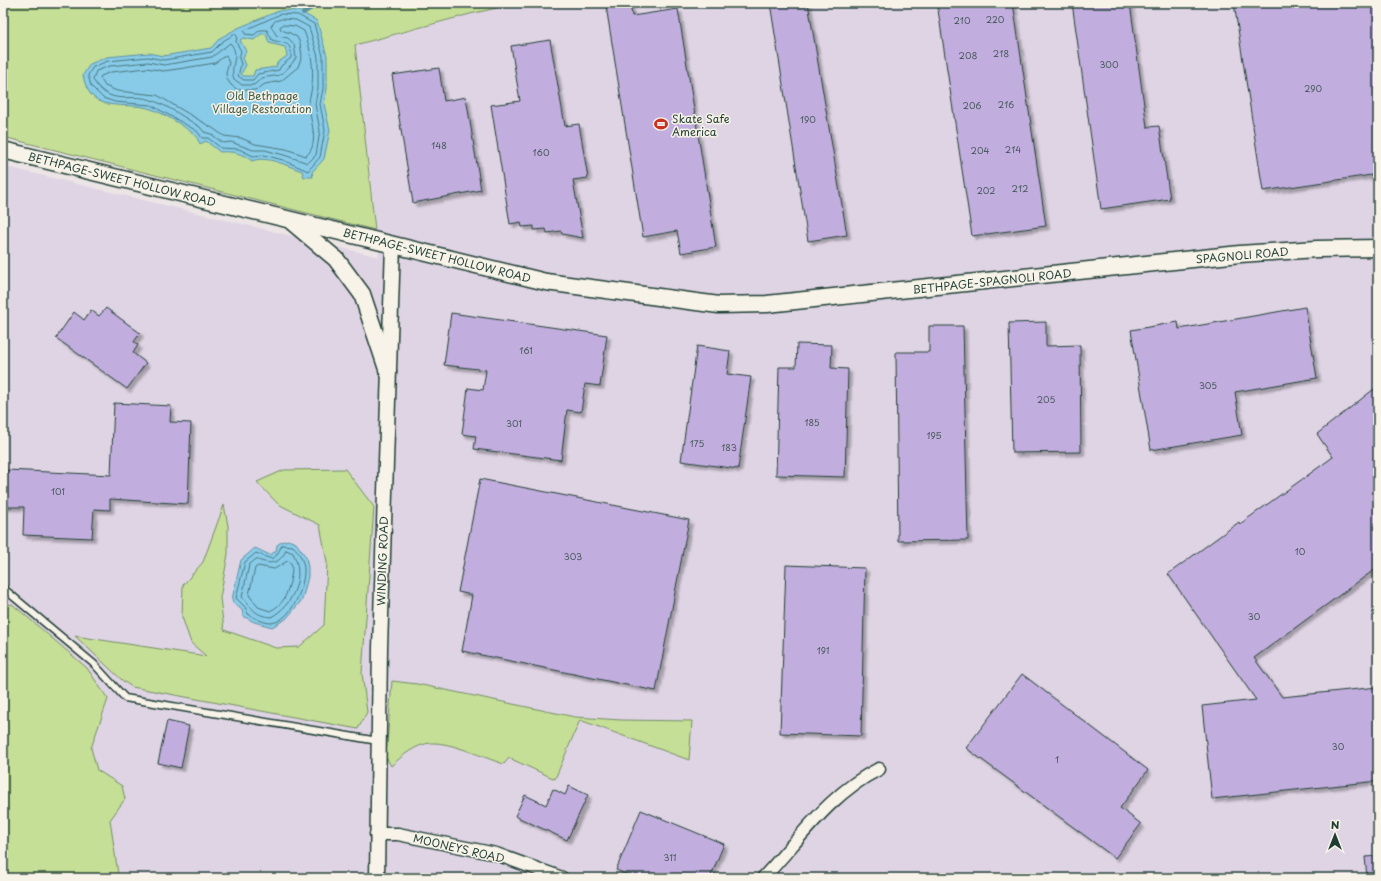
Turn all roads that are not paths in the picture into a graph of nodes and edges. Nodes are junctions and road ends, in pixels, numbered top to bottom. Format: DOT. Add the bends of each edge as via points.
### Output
graph roads {
  1 [pos="3,150"];
  2 [pos="289,219"];
  3 [pos="393,245"];
  4 [pos="1378,248"];
  5 [pos="1106,269"];
  6 [pos="878,292"];
  7 [pos="388,372"];
  8 [pos="3,588"];
  9 [pos="378,741"];
  10 [pos="879,769"];
  11 [pos="376,834"];
  12 [pos="377,878"];
  13 [pos="562,878"];
  14 [pos="763,878"];
  1 -- 2 [label="main road, BETHPAGE-SWEET HOLLOW ROAD"];
  2 -- 3 [label="main road, BETHPAGE-SWEET HOLLOW ROAD"];
  2 -- 7 [label="main road" via="336,259 362,294"];
  3 -- 6 [label="main road, BETHPAGE-SWEET HOLLOW ROAD" via="546,282 712,304 756,305"];
  3 -- 7 [label="street, WINDING ROAD"];
  4 -- 5 [label="main road, SPAGNOLI ROAD" via="1280,251"];
  5 -- 6 [label="main road, BETHPAGE-SPAGNOLI ROAD"];
  7 -- 9 [label="street, WINDING ROAD"];
  8 -- 9 [label="lane" via="94,664 125,698"];
  9 -- 11 [label="street, WINDING ROAD"];
  10 -- 14 [label="street" via="846,788 830,803"];
  11 -- 12 [label="street, WINDING ROAD"];
  11 -- 13 [label="street, MOONEYS ROAD" via="398,834 496,854"];
}
